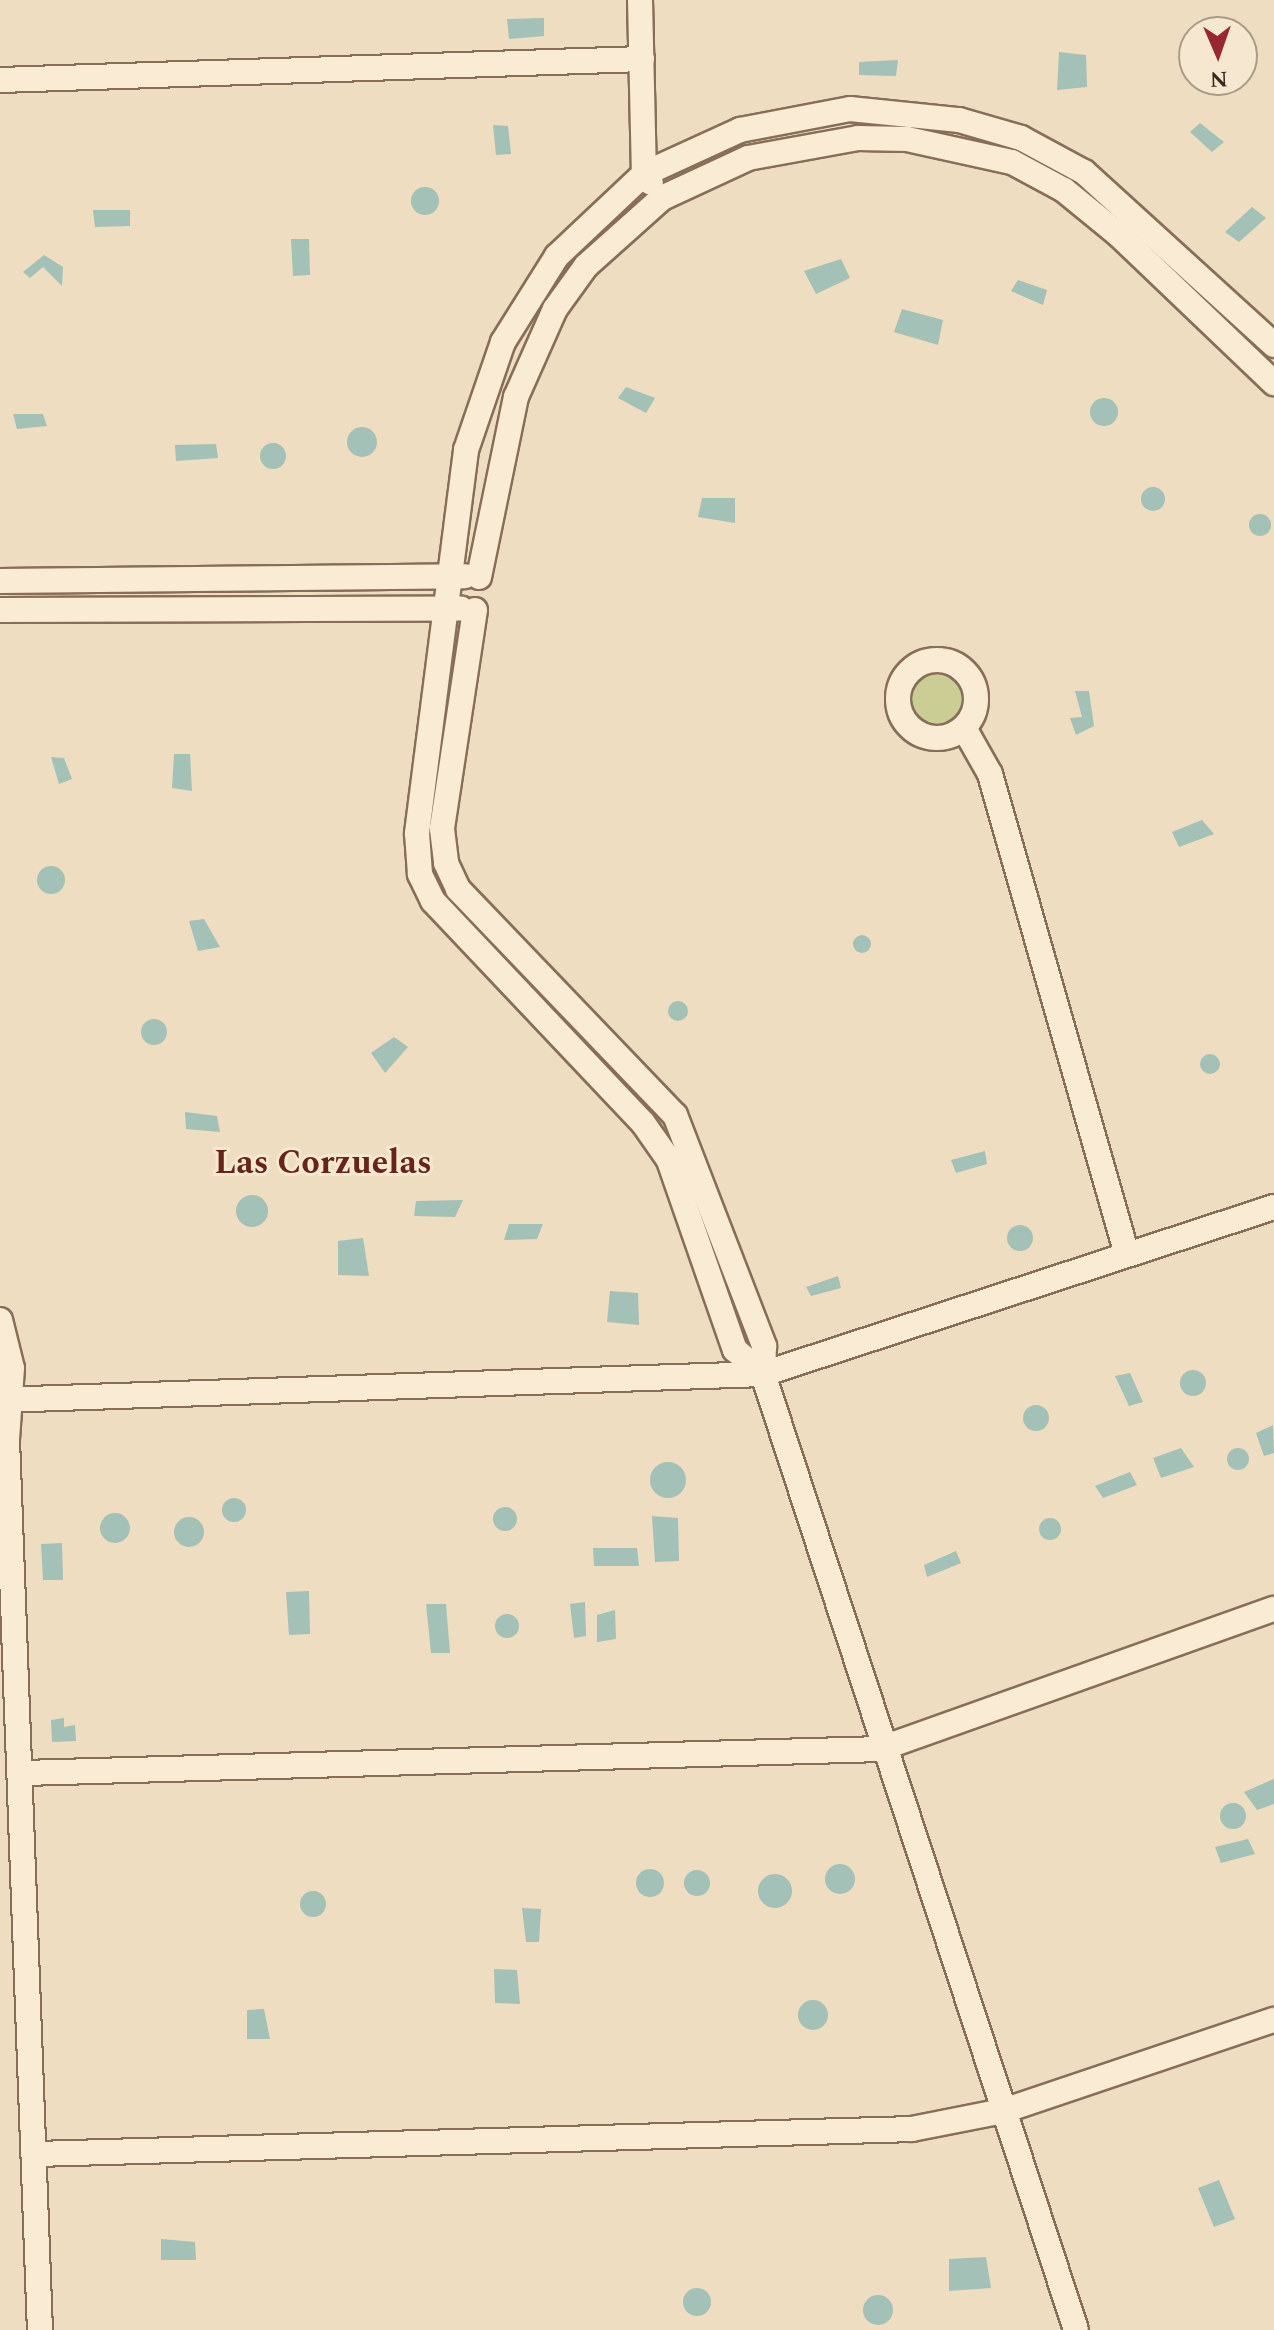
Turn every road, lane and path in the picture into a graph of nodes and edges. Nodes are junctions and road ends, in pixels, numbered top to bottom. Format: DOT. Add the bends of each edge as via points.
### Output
graph roads {
  1 [pos="640,0"];
  2 [pos="642,59"];
  3 [pos="0,80"];
  4 [pos="648,137"];
  5 [pos="671,157"];
  6 [pos="644,174"];
  7 [pos="690,181"];
  8 [pos="662,198"];
  9 [pos="1274,345"];
  10 [pos="1274,383"];
  11 [pos="449,575"];
  12 [pos="479,577"];
  13 [pos="0,581"];
  14 [pos="445,607"];
  15 [pos="0,610"];
  16 [pos="475,610"];
  17 [pos="964,728"];
  18 [pos="1274,1207"];
  19 [pos="1127,1254"];
  20 [pos="0,1320"];
  21 [pos="763,1374"];
  22 [pos="4,1414"];
  23 [pos="1274,1609"];
  24 [pos="880,1749"];
  25 [pos="23,1773"];
  26 [pos="1274,2020"];
  27 [pos="1003,2111"];
  28 [pos="36,2154"];
  29 [pos="40,2330"];
  30 [pos="1076,2330"];
  1 -- 2 [label="street"];
  2 -- 3 [label="street"];
  2 -- 4 [label="street"];
  4 -- 5 [label="street"];
  4 -- 6 [label="street"];
  5 -- 6 [label="street"];
  5 -- 7 [label="street"];
  5 -- 9 [label="street" via="740,130 850,109 959,120 1021,138 1132,208"];
  6 -- 8 [label="street"];
  6 -- 11 [label="street" via="557,256 503,342 466,450"];
  7 -- 8 [label="street"];
  7 -- 10 [label="street" via="748,158 858,138 907,139 1012,162 1064,190 1118,234"];
  8 -- 12 [label="street" via="586,266 531,354 501,450"];
  11 -- 12 [label="street"];
  11 -- 13 [label="street"];
  11 -- 14 [label="street"];
  12 -- 16 [label="street"];
  14 -- 15 [label="street"];
  14 -- 16 [label="street"];
  14 -- 21 [label="street" via="417,833 420,874 433,901 643,1123 669,1160 735,1350"];
  16 -- 21 [label="street" via="442,829 446,863 458,889 675,1115 764,1346"];
  17 -- 19 [label="street" via="990,774"];
  18 -- 19 [label="street"];
  19 -- 21 [label="street"];
  20 -- 22 [label="street" via="11,1356"];
  21 -- 22 [label="street"];
  21 -- 24 [label="street"];
  22 -- 25 [label="street"];
  23 -- 24 [label="street"];
  24 -- 25 [label="street"];
  24 -- 27 [label="street"];
  25 -- 28 [label="street"];
  26 -- 27 [label="street"];
  27 -- 28 [label="street" via="912,2129"];
  27 -- 30 [label="street"];
  28 -- 29 [label="street"];
}
